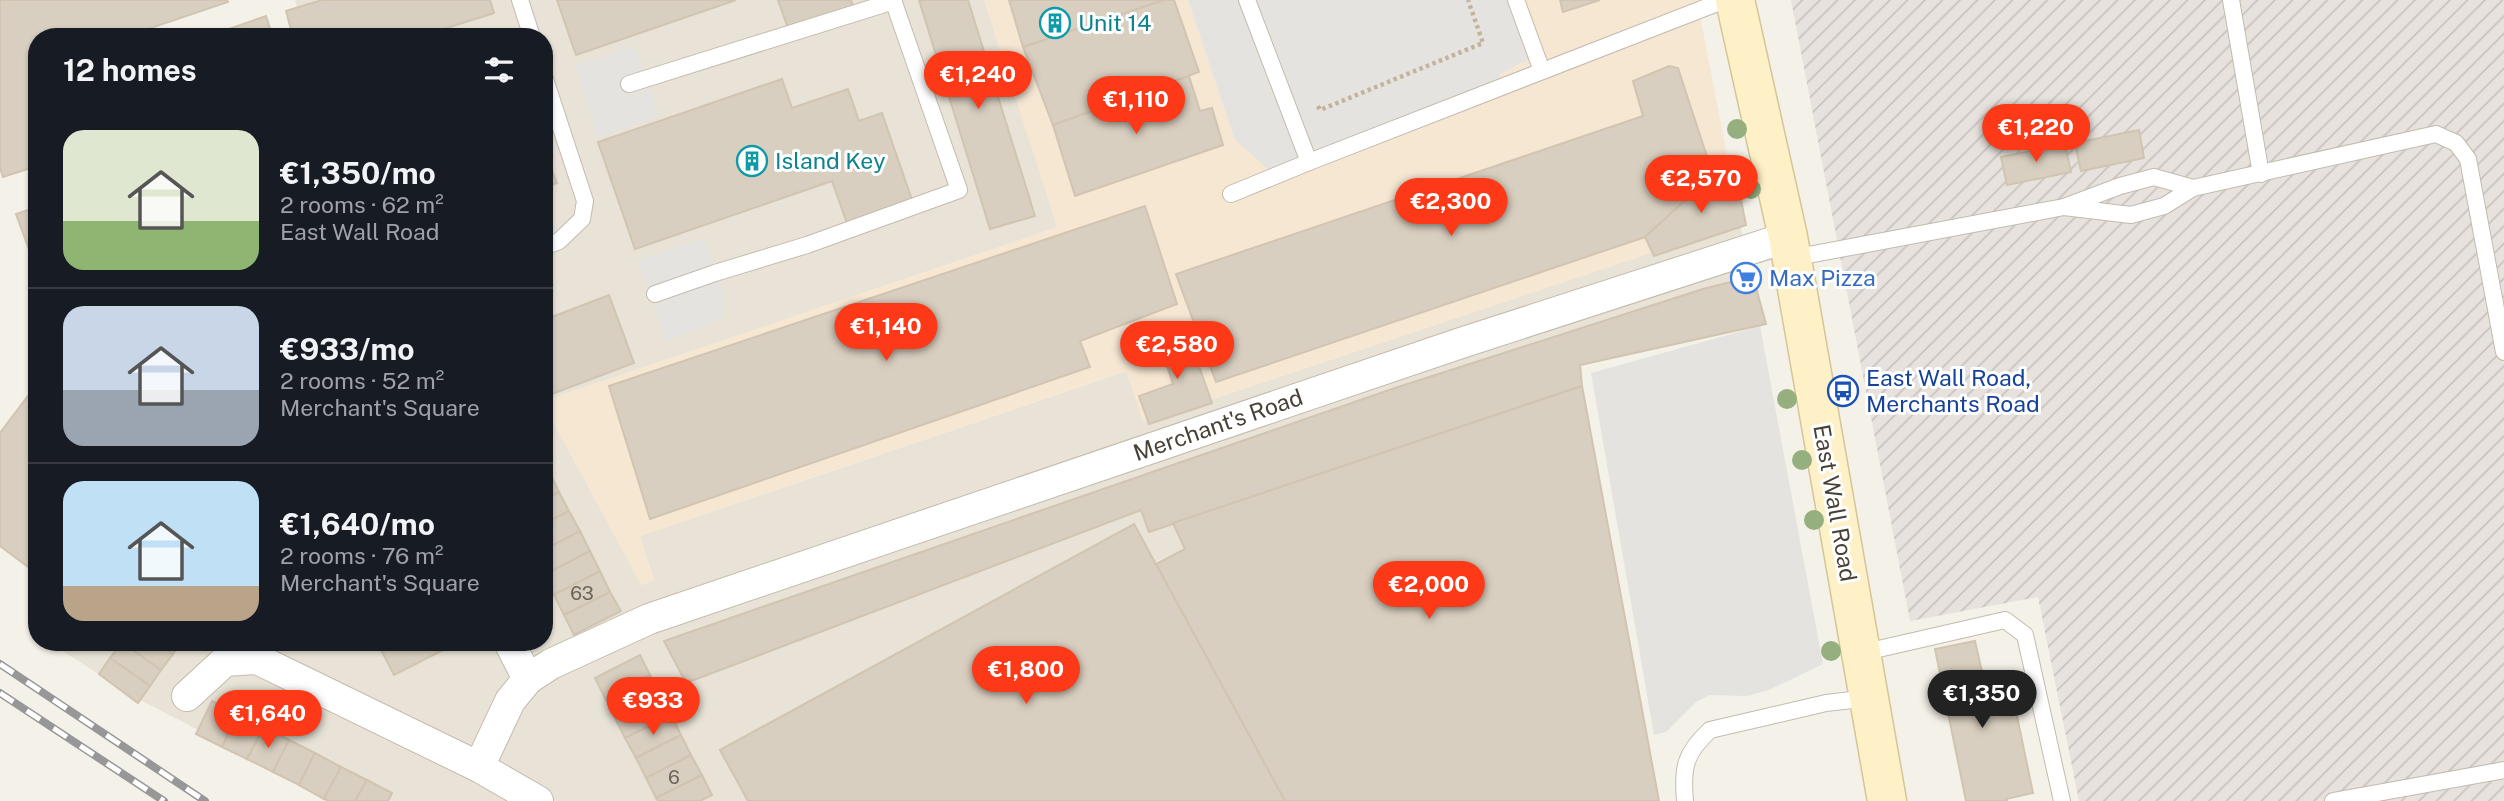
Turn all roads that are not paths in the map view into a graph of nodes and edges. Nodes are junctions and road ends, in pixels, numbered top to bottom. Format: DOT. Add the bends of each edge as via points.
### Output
graph roads {
  1 [pos="520,0"];
  2 [pos="1247,0"];
  3 [pos="1516,0"];
  4 [pos="1725,0"];
  5 [pos="1735,0"];
  6 [pos="2231,0"];
  7 [pos="893,1"];
  8 [pos="528,28"];
  9 [pos="1542,71"];
  10 [pos="629,84"];
  11 [pos="553,103"];
  12 [pos="1309,162"];
  13 [pos="2261,174"];
  14 [pos="2193,188"];
  15 [pos="1231,194"];
  16 [pos="2064,207"];
  17 [pos="553,243"];
  18 [pos="1790,248"];
  19 [pos="655,294"];
  20 [pos="2504,352"];
  21 [pos="513,651"];
  22 [pos="1861,653"];
  23 [pos="527,679"];
  24 [pos="187,696"];
  25 [pos="1869,698"];
  26 [pos="479,767"];
  27 [pos="2504,770"];
  28 [pos="538,801"];
  29 [pos="1685,801"];
  30 [pos="1887,801"];
  31 [pos="2062,801"];
  32 [pos="2333,801"];
  1 -- 8 [label="lane"];
  2 -- 12 [label="lane"];
  3 -- 9 [label="lane"];
  4 -- 9 [label="lane"];
  5 -- 18 [label="main road, East Wall Road"];
  6 -- 13 [label="lane"];
  7 -- 10 [label="lane"];
  7 -- 19 [label="lane" via="958,190"];
  9 -- 12 [label="lane"];
  11 -- 17 [label="lane" via="585,201 582,219"];
  12 -- 15 [label="lane"];
  13 -- 14 [label="lane"];
  13 -- 20 [label="lane" via="2436,134 2456,143 2468,159"];
  14 -- 16 [label="lane" via="2154,177"];
  14 -- 16 [label="lane" via="2164,206 2131,215"];
  16 -- 18 [label="lane"];
  18 -- 22 [label="main road, East Wall Road"];
  18 -- 23 [label="street, Merchant's Road" via="1447,347 649,619"];
  21 -- 23 [label="street"];
  22 -- 25 [label="main road, East Wall Road"];
  22 -- 31 [label="lane" via="2005,620 2025,635"];
  23 -- 26 [label="street" via="510,701"];
  24 -- 26 [label="street" via="225,661 257,659"];
  25 -- 29 [label="lane" via="1826,703 1710,730 1684,767"];
  25 -- 30 [label="main road, East Wall Road"];
  26 -- 28 [label="street"];
  27 -- 32 [label="lane"];
}
